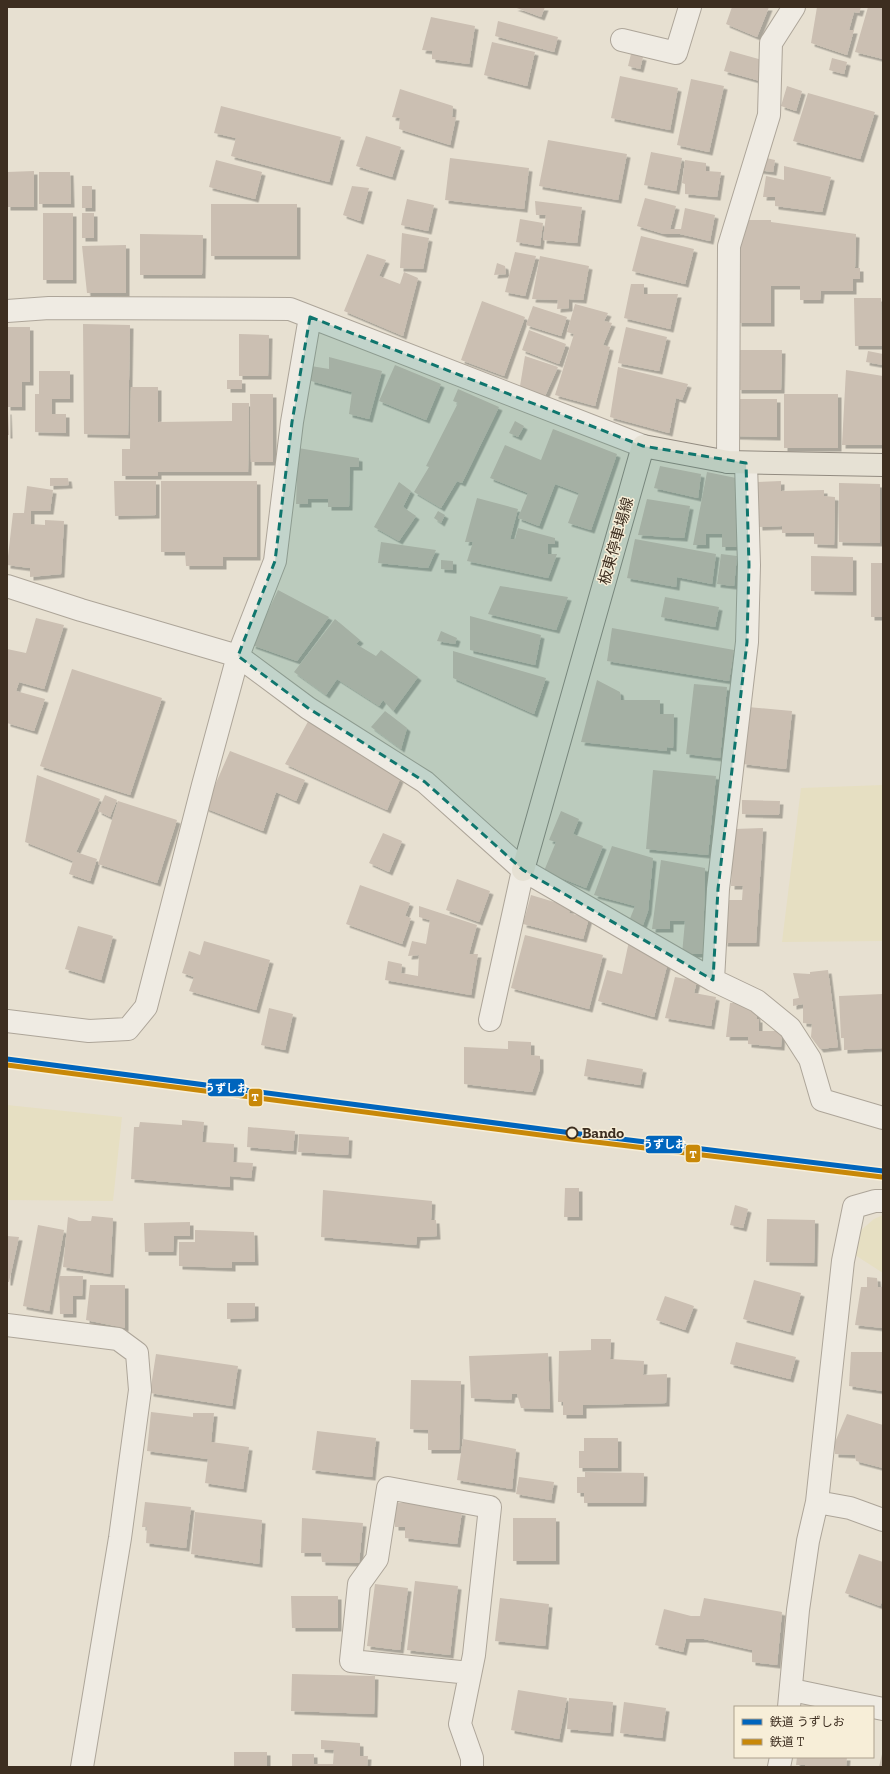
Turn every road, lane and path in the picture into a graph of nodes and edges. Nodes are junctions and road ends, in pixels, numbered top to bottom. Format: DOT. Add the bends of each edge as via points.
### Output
graph roads {
  1 [pos="690,7"];
  2 [pos="794,7"];
  3 [pos="622,40"];
  4 [pos="7,311"];
  5 [pos="310,317"];
  6 [pos="642,446"];
  7 [pos="737,462"];
  8 [pos="883,465"];
  9 [pos="7,586"];
  10 [pos="238,656"];
  11 [pos="523,870"];
  12 [pos="713,980"];
  13 [pos="490,1020"];
  14 [pos="7,1021"];
  15 [pos="883,1118"];
  16 [pos="883,1201"];
  17 [pos="7,1325"];
  18 [pos="817,1502"];
  19 [pos="883,1520"];
  20 [pos="470,1673"];
  21 [pos="791,1698"];
  22 [pos="858,1706"];
  23 [pos="82,1767"];
  24 [pos="472,1767"];
  1 -- 3 [label="street" via="676,53"];
  2 -- 7 [label="street" via="771,43 769,114 729,246"];
  4 -- 5 [label="street" via="49,308 290,310"];
  5 -- 6 [label="street"];
  5 -- 10 [label="street" via="292,422 275,561"];
  6 -- 7 [label="main road"];
  6 -- 11 [label="main road, 板東停車場線"];
  7 -- 8 [label="main road"];
  7 -- 12 [label="street" via="749,565 747,642 718,889"];
  9 -- 10 [label="street"];
  10 -- 11 [label="street" via="308,708 425,782"];
  10 -- 14 [label="street" via="146,1007 128,1029 89,1031"];
  11 -- 12 [label="street"];
  11 -- 13 [label="street"];
  12 -- 15 [label="street" via="757,1001 790,1028 810,1060 822,1100"];
  16 -- 18 [label="street" via="854,1207 843,1261"];
  17 -- 23 [label="street" via="118,1338 136,1354 140,1390 120,1538"];
  18 -- 19 [label="street" via="850,1508"];
  18 -- 21 [label="street" via="808,1541 798,1610"];
  20 -- 20 [label="street" via="490,1507 388,1488 377,1559 359,1584 351,1661"];
  20 -- 24 [label="street" via="460,1724 472,1758"];
  21 -- 22 [label="street"];
}
